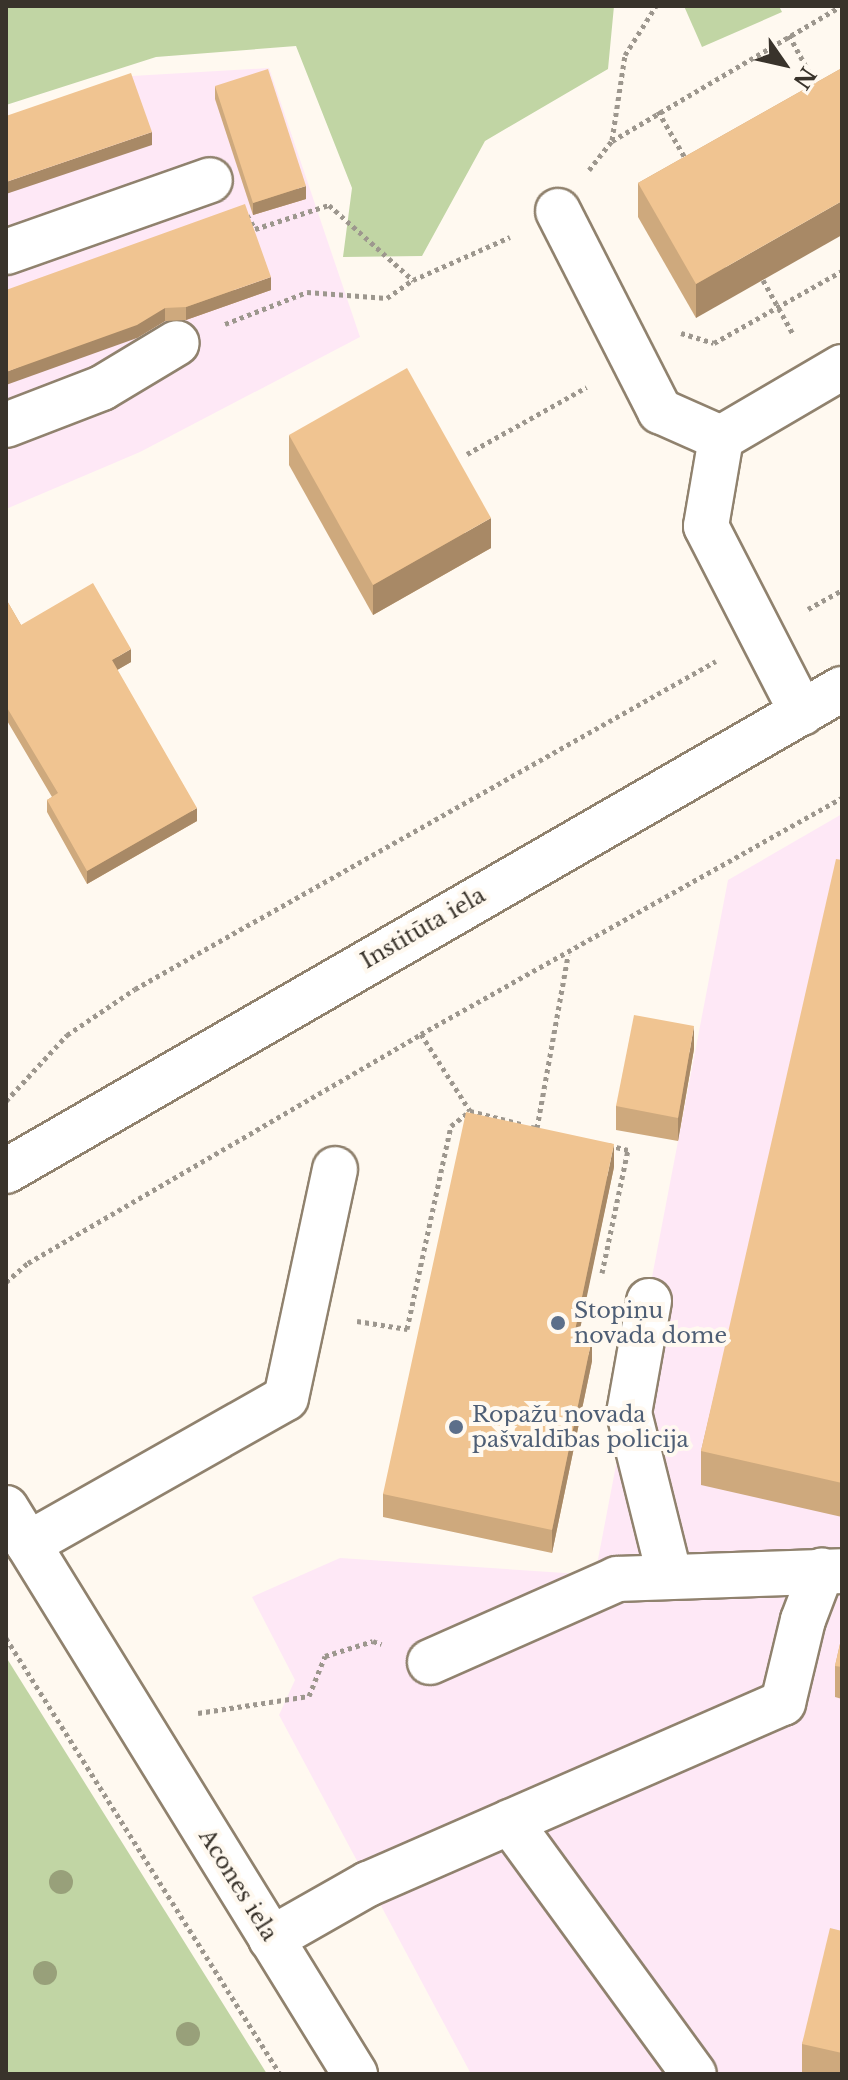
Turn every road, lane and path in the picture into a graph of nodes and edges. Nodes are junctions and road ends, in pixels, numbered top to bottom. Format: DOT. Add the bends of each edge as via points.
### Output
graph roads {
  1 [pos="656,6"];
  2 [pos="841,6"];
  3 [pos="789,35"];
  4 [pos="822,97"];
  5 [pos="658,111"];
  6 [pos="612,141"];
  7 [pos="693,171"];
  8 [pos="210,180"];
  9 [pos="558,211"];
  10 [pos="6,252"];
  11 [pos="842,271"];
  12 [pos="413,280"];
  13 [pos="608,310"];
  14 [pos="177,343"];
  15 [pos="633,361"];
  16 [pos="842,367"];
  17 [pos="6,425"];
  18 [pos="721,438"];
  19 [pos="467,454"];
  20 [pos="842,590"];
  21 [pos="762,635"];
  22 [pos="842,689"];
  23 [pos="802,713"];
  24 [pos="842,798"];
  25 [pos="568,954"];
  26 [pos="421,1034"];
  27 [pos="6,1101"];
  28 [pos="470,1111"];
  29 [pos="537,1128"];
  30 [pos="552,1132"];
  31 [pos="534,1139"];
  32 [pos="598,1143"];
  33 [pos="335,1169"];
  34 [pos="6,1171"];
  35 [pos="6,1282"];
  36 [pos="600,1282"];
  37 [pos="649,1301"];
  38 [pos="305,1311"];
  39 [pos="407,1329"];
  40 [pos="415,1331"];
  41 [pos="17,1526"];
  42 [pos="832,1570"];
  43 [pos="670,1577"];
  44 [pos="6,1638"];
  45 [pos="430,1662"];
  46 [pos="129,1708"];
  47 [pos="510,1822"];
  48 [pos="271,1939"];
  49 [pos="280,2074"];
  50 [pos="355,2074"];
  51 [pos="694,2074"];
  1 -- 6 [label="path" via="625,55"];
  2 -- 3 [label="path"];
  3 -- 4 [label="path"];
  3 -- 5 [label="path"];
  5 -- 6 [label="path"];
  5 -- 7 [label="path"];
  6 -- 9 [label="path"];
  8 -- 10 [label="street"];
  8 -- 12 [label="path" via="255,229 329,205"];
  9 -- 12 [label="path"];
  9 -- 13 [label="street"];
  11 -- 13 [label="path" via="714,343"];
  12 -- 14 [label="path" via="387,298 307,292"];
  13 -- 15 [label="street"];
  14 -- 17 [label="street" via="102,388"];
  15 -- 18 [label="street" via="660,411"];
  15 -- 19 [label="path"];
  16 -- 18 [label="street"];
  18 -- 21 [label="street" via="706,526"];
  20 -- 21 [label="path"];
  21 -- 23 [label="street"];
  21 -- 27 [label="path" via="135,989 67,1035"];
  22 -- 23 [label="street, Institūta iela"];
  23 -- 34 [label="street, Institūta iela"];
  24 -- 25 [label="path"];
  25 -- 26 [label="path"];
  25 -- 29 [label="path"];
  26 -- 28 [label="path"];
  26 -- 35 [label="path" via="28,1263"];
  28 -- 29 [label="path"];
  28 -- 39 [label="path" via="449,1132"];
  29 -- 30 [label="path"];
  29 -- 31 [label="path"];
  32 -- 36 [label="path" via="628,1150"];
  33 -- 38 [label="street"];
  37 -- 43 [label="street" via="629,1413"];
  38 -- 39 [label="path"];
  38 -- 41 [label="street" via="286,1398"];
  39 -- 40 [label="path"];
  41 -- 46 [label="street, Acones iela"];
  42 -- 43 [label="street"];
  42 -- 47 [label="street" via="803,1620 783,1703"];
  43 -- 45 [label="street" via="617,1579"];
  44 -- 49 [label="path"];
  45 -- 46 [label="path" via="373,1641 325,1656 309,1696"];
  46 -- 48 [label="street, Acones iela"];
  47 -- 48 [label="street" via="368,1884"];
  47 -- 51 [label="street"];
  48 -- 50 [label="street, Acones iela"];
}
